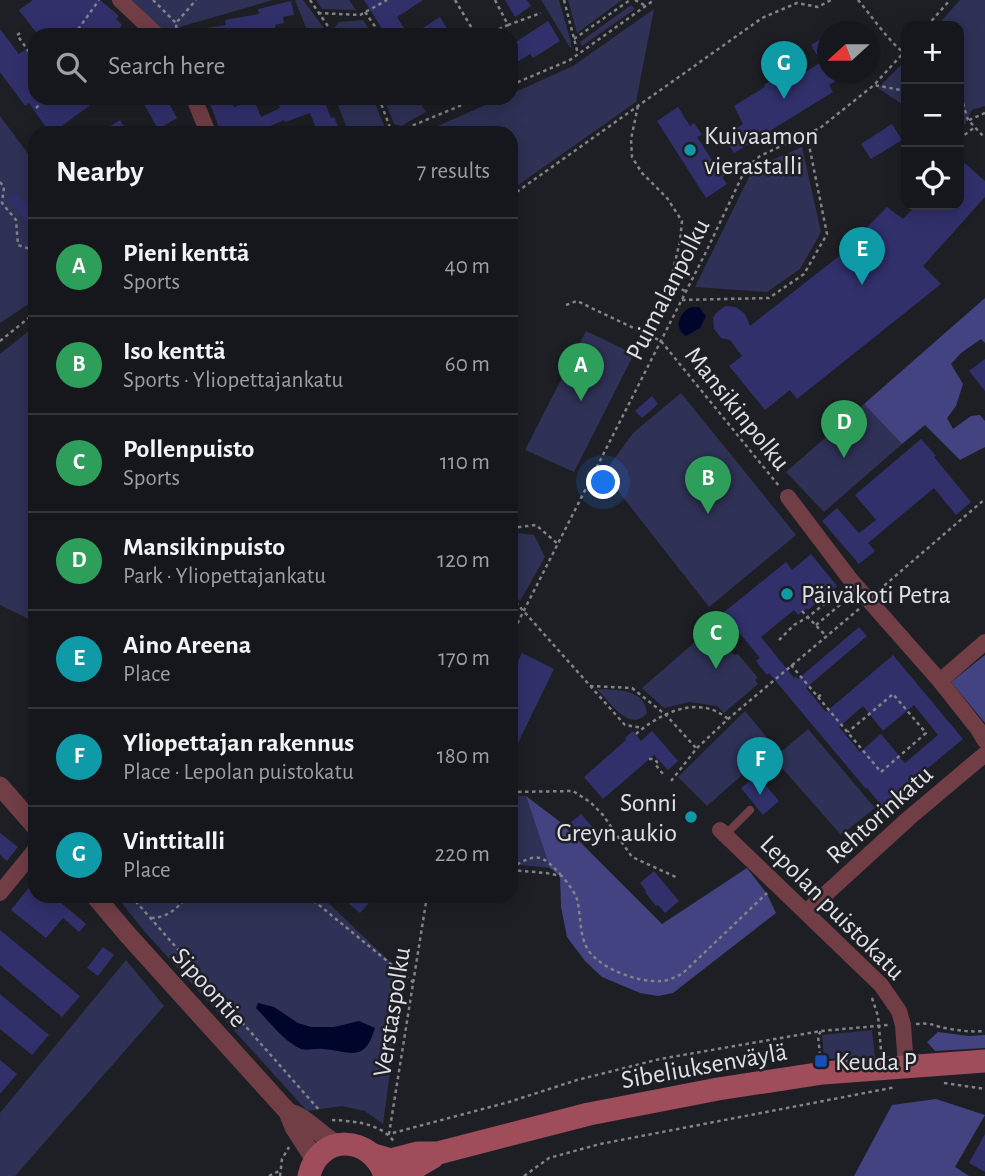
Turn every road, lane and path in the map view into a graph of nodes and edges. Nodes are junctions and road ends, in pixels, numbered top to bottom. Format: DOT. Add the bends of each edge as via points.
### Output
graph roads {
  1 [pos="99,0"];
  2 [pos="120,0"];
  3 [pos="153,0"];
  4 [pos="196,0"];
  5 [pos="310,0"];
  6 [pos="387,0"];
  7 [pos="455,0"];
  8 [pos="495,0"];
  9 [pos="564,0"];
  10 [pos="632,0"];
  11 [pos="654,0"];
  12 [pos="831,0"];
  13 [pos="858,0"];
  14 [pos="950,0"];
  15 [pos="646,6"];
  16 [pos="365,12"];
  17 [pos="318,13"];
  18 [pos="541,13"];
  19 [pos="931,21"];
  20 [pos="176,23"];
  21 [pos="508,25"];
  22 [pos="79,28"];
  23 [pos="150,28"];
  24 [pos="176,28"];
  25 [pos="329,28"];
  26 [pos="376,28"];
  27 [pos="472,28"];
  28 [pos="501,28"];
  29 [pos="20,33"];
  30 [pos="575,39"];
  31 [pos="901,48"];
  32 [pos="28,49"];
  33 [pos="579,54"];
  34 [pos="901,57"];
  35 [pos="518,82"];
  36 [pos="874,85"];
  37 [pos="901,90"];
  38 [pos="39,105"];
  39 [pos="197,105"];
  40 [pos="382,105"];
  41 [pos="463,105"];
  42 [pos="638,106"];
  43 [pos="964,107"];
  44 [pos="36,108"];
  45 [pos="985,113"];
  46 [pos="968,120"];
  47 [pos="205,126"];
  48 [pos="389,126"];
  49 [pos="411,126"];
  50 [pos="975,127"];
  51 [pos="807,135"];
  52 [pos="964,135"];
  53 [pos="985,138"];
  54 [pos="0,182"];
  55 [pos="518,191"];
  56 [pos="28,248"];
  57 [pos="686,291"];
  58 [pos="681,300"];
  59 [pos="566,305"];
  60 [pos="28,319"];
  61 [pos="0,341"];
  62 [pos="661,341"];
  63 [pos="788,496"];
  64 [pos="985,499"];
  65 [pos="518,527"];
  66 [pos="558,544"];
  67 [pos="859,590"];
  68 [pos="518,605"];
  69 [pos="802,611"];
  70 [pos="524,612"];
  71 [pos="808,617"];
  72 [pos="518,623"];
  73 [pos="816,625"];
  74 [pos="826,636"];
  75 [pos="779,640"];
  76 [pos="985,642"];
  77 [pos="791,665"];
  78 [pos="940,681"];
  79 [pos="590,686"];
  80 [pos="823,693"];
  81 [pos="818,697"];
  82 [pos="666,716"];
  83 [pos="728,719"];
  84 [pos="643,728"];
  85 [pos="848,732"];
  86 [pos="636,734"];
  87 [pos="982,735"];
  88 [pos="696,749"];
  89 [pos="985,754"];
  90 [pos="655,764"];
  91 [pos="663,774"];
  92 [pos="671,781"];
  93 [pos="0,786"];
  94 [pos="518,792"];
  95 [pos="750,810"];
  96 [pos="28,818"];
  97 [pos="723,833"];
  98 [pos="28,859"];
  99 [pos="518,865"];
  100 [pos="518,870"];
  101 [pos="562,876"];
  102 [pos="678,878"];
  103 [pos="0,893"];
  104 [pos="771,900"];
  105 [pos="101,903"];
  106 [pos="137,903"];
  107 [pos="181,903"];
  108 [pos="317,903"];
  109 [pos="426,903"];
  110 [pos="806,912"];
  111 [pos="150,918"];
  112 [pos="414,983"];
  113 [pos="868,992"];
  114 [pos="902,1025"];
  115 [pos="879,1026"];
  116 [pos="821,1031"];
  117 [pos="985,1031"];
  118 [pos="821,1061"];
  119 [pos="985,1061"];
  120 [pos="882,1068"];
  121 [pos="902,1076"];
  122 [pos="936,1082"];
  123 [pos="985,1089"];
  124 [pos="288,1112"];
  125 [pos="325,1120"];
  126 [pos="338,1145"];
  127 [pos="438,1153"];
  128 [pos="374,1155"];
  129 [pos="312,1169"];
  130 [pos="269,1176"];
  131 [pos="280,1176"];
  132 [pos="385,1176"];
  133 [pos="401,1176"];
  134 [pos="524,1176"];
  1 -- 22 [label="path"];
  2 -- 23 [label="street"];
  3 -- 20 [label="path"];
  4 -- 20 [label="path"];
  5 -- 17 [label="path"];
  6 -- 16 [label="path"];
  7 -- 27 [label="path"];
  8 -- 21 [label="path"];
  9 -- 30 [label="path"];
  10 -- 15 [label="path"];
  10 -- 30 [label="path"];
  11 -- 15 [label="path"];
  12 -- 42 [label="path" via="818,7 797,3 762,18"];
  13 -- 31 [label="path"];
  14 -- 19 [label="path"];
  15 -- 33 [label="path"];
  16 -- 17 [label="path"];
  16 -- 26 [label="path"];
  17 -- 25 [label="path"];
  18 -- 21 [label="path"];
  20 -- 24 [label="path"];
  21 -- 28 [label="path"];
  29 -- 32 [label="path"];
  30 -- 33 [label="path"];
  33 -- 35 [label="path"];
  34 -- 36 [label="path, Puimalanpolku"];
  36 -- 37 [label="path"];
  36 -- 51 [label="path, Puimalanpolku"];
  38 -- 44 [label="path"];
  39 -- 47 [label="street"];
  40 -- 48 [label="path"];
  41 -- 49 [label="path"];
  42 -- 55 [label="path"];
  42 -- 57 [label="path" via="632,157 682,221 670,283"];
  43 -- 46 [label="path"];
  45 -- 46 [label="path"];
  46 -- 50 [label="path"];
  50 -- 52 [label="path"];
  50 -- 53 [label="path"];
  51 -- 57 [label="path, Puimalanpolku" via="760,156 746,168"];
  51 -- 58 [label="path" via="827,234 804,274 769,298"];
  54 -- 56 [label="path" via="4,187 2,203 16,220 18,244"];
  57 -- 58 [label="path, Puimalanpolku"];
  58 -- 62 [label="path, Puimalanpolku"];
  59 -- 62 [label="path" via="577,301"];
  60 -- 61 [label="path"];
  62 -- 63 [label="path, Mansikinpolku"];
  62 -- 66 [label="path, Puimalanpolku"];
  63 -- 67 [label="street"];
  64 -- 67 [label="path" via="904,569"];
  65 -- 66 [label="path" via="536,525"];
  66 -- 70 [label="path, Puimalanpolku"];
  67 -- 71 [label="path"];
  67 -- 73 [label="path"];
  67 -- 74 [label="path" via="861,607"];
  67 -- 78 [label="street"];
  68 -- 70 [label="path"];
  69 -- 71 [label="path"];
  70 -- 72 [label="path, Puimalanpolku"];
  70 -- 79 [label="path"];
  71 -- 73 [label="path"];
  71 -- 75 [label="path"];
  73 -- 74 [label="path"];
  74 -- 77 [label="path"];
  76 -- 78 [label="street"];
  77 -- 81 [label="path"];
  77 -- 83 [label="path"];
  78 -- 87 [label="street"];
  79 -- 82 [label="path" via="632,688"];
  79 -- 84 [label="path" via="625,725"];
  80 -- 81 [label="path"];
  81 -- 85 [label="path"];
  82 -- 83 [label="path" via="682,708 700,707"];
  82 -- 84 [label="path"];
  82 -- 88 [label="path"];
  83 -- 88 [label="path"];
  84 -- 86 [label="path"];
  85 -- 85 [label="path" via="881,772 926,733 893,694"];
  88 -- 92 [label="path"];
  89 -- 110 [label="street, Rehtorinkatu"];
  90 -- 91 [label="path"];
  93 -- 96 [label="street"];
  94 -- 102 [label="path" via="573,791 603,815 632,857"];
  95 -- 97 [label="lane"];
  97 -- 110 [label="street, Lepolan puistokatu"];
  98 -- 103 [label="street"];
  99 -- 101 [label="path" via="538,856"];
  100 -- 101 [label="path"];
  101 -- 104 [label="path" via="576,897 586,948 613,970 647,981 682,974 766,894"];
  105 -- 124 [label="street, Sipoontie"];
  106 -- 111 [label="path"];
  107 -- 111 [label="path" via="173,912"];
  108 -- 112 [label="path"];
  109 -- 112 [label="path, Verstaspolku"];
  110 -- 114 [label="street, Lepolan puistokatu" via="881,985 899,1011"];
  111 -- 125 [label="path"];
  112 -- 116 [label="path, Verstaspolku" via="390,1134 660,1059"];
  113 -- 115 [label="path"];
  114 -- 115 [label="path"];
  114 -- 117 [label="path" via="930,1022 946,1029"];
  114 -- 121 [label="street, Lepolan puistokatu"];
  115 -- 116 [label="path"];
  115 -- 120 [label="path"];
  116 -- 118 [label="path"];
  119 -- 121 [label="main road, Sibeliuksenväylä"];
  120 -- 121 [label="main road, Sibeliuksenväylä"];
  120 -- 127 [label="main road, Sibeliuksenväylä" via="705,1091 589,1114"];
  121 -- 134 [label="path" via="600,1144 549,1158"];
  122 -- 123 [label="path"];
  124 -- 126 [label="street, Sipoontie"];
  124 -- 129 [label="street, Sipoontie" via="312,1155"];
  126 -- 128 [label="main road, Sibeliuksenväylä" via="363,1147"];
  126 -- 129 [label="main road" via="327,1150"];
  127 -- 128 [label="main road, Sibeliuksenväylä" via="391,1160"];
  127 -- 133 [label="main road, Sibeliuksenväylä"];
  128 -- 132 [label="main road"];
  130 -- 131 [label="path" via="279,1171"];
}
